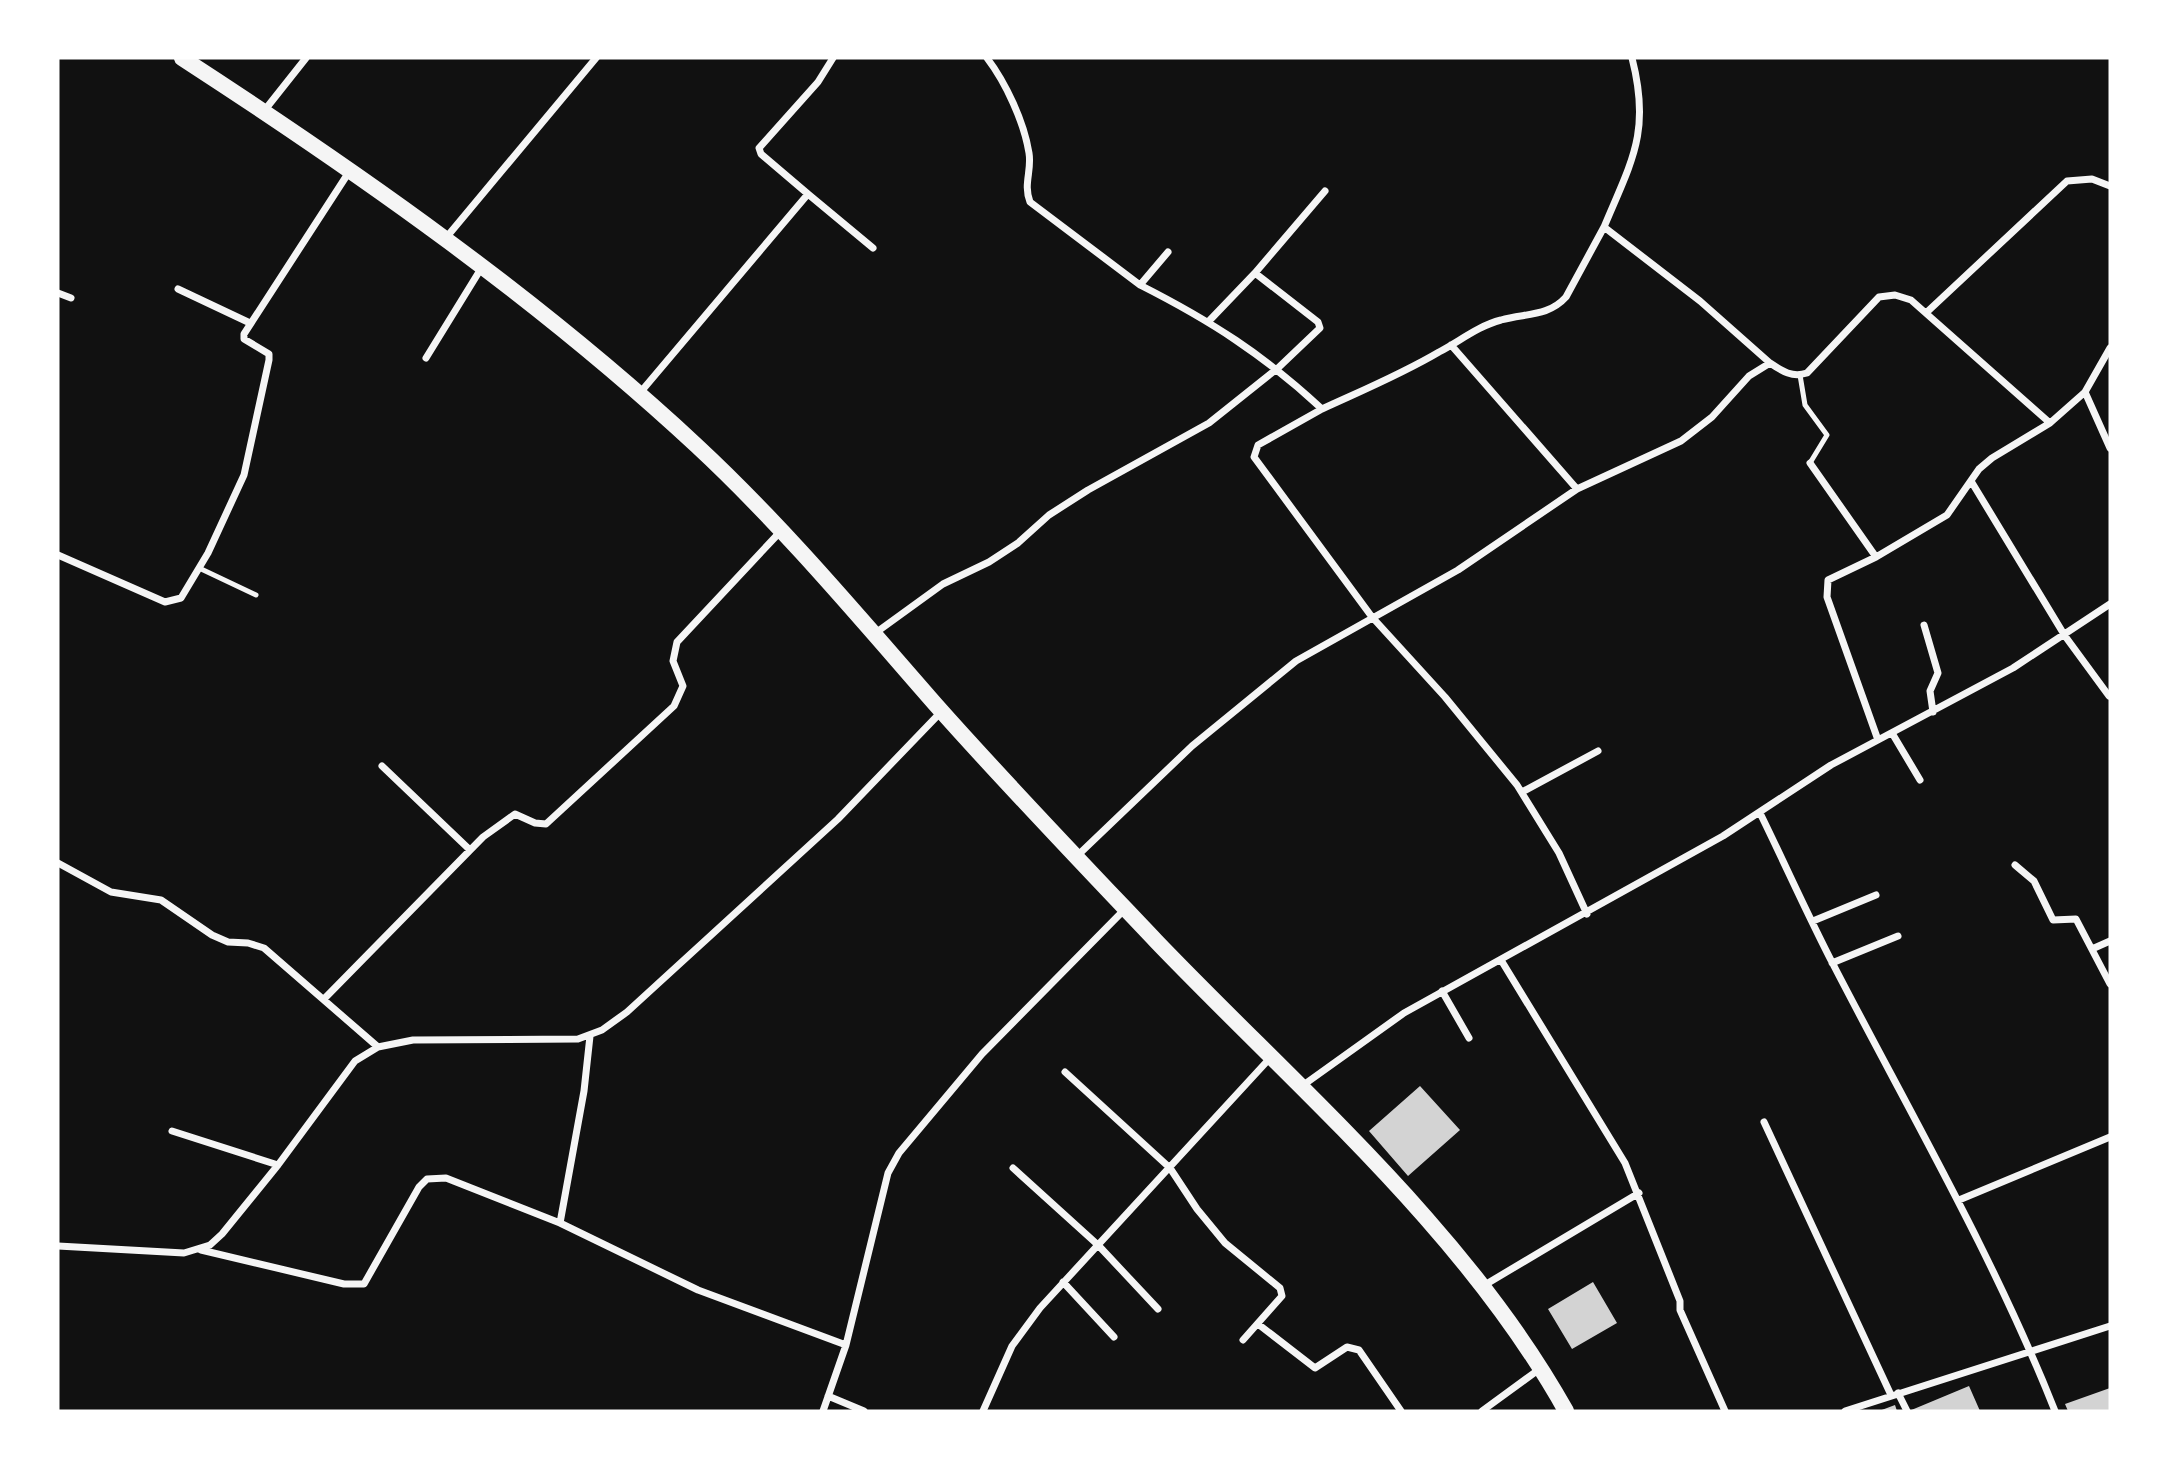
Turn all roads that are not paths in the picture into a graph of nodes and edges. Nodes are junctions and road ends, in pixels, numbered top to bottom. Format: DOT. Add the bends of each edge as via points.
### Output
graph roads {
  1 [pos="182,58"];
  2 [pos="306,58"];
  3 [pos="596,58"];
  4 [pos="833,58"];
  5 [pos="987,58"];
  6 [pos="1632,58"];
  7 [pos="264,111"];
  8 [pos="350,171"];
  9 [pos="2110,186"];
  10 [pos="1325,191"];
  11 [pos="808,194"];
  12 [pos="1604,227"];
  13 [pos="445,240"];
  14 [pos="873,248"];
  15 [pos="1168,252"];
  16 [pos="482,267"];
  17 [pos="1255,273"];
  18 [pos="1140,285"];
  19 [pos="178,289"];
  20 [pos="58,293"];
  21 [pos="71,298"];
  22 [pos="1927,312"];
  23 [pos="1209,321"];
  24 [pos="250,323"];
  25 [pos="1451,345"];
  26 [pos="2110,348"];
  27 [pos="426,358"];
  28 [pos="1770,363"];
  29 [pos="1278,368"];
  30 [pos="1800,375"];
  31 [pos="2085,392"];
  32 [pos="638,394"];
  33 [pos="1322,409"];
  34 [pos="2050,424"];
  35 [pos="2110,448"];
  36 [pos="1810,463"];
  37 [pos="1971,481"];
  38 [pos="1577,489"];
  39 [pos="780,532"];
  40 [pos="58,555"];
  41 [pos="1876,557"];
  42 [pos="199,568"];
  43 [pos="256,595"];
  44 [pos="2110,604"];
  45 [pos="1372,617"];
  46 [pos="1924,625"];
  47 [pos="874,634"];
  48 [pos="2065,636"];
  49 [pos="2109,696"];
  50 [pos="942,711"];
  51 [pos="1934,712"];
  52 [pos="1892,733"];
  53 [pos="1878,740"];
  54 [pos="1598,751"];
  55 [pos="382,766"];
  56 [pos="1920,780"];
  57 [pos="1522,792"];
  58 [pos="1760,813"];
  59 [pos="470,850"];
  60 [pos="1076,858"];
  61 [pos="58,863"];
  62 [pos="2015,865"];
  63 [pos="1876,895"];
  64 [pos="1126,909"];
  65 [pos="1587,914"];
  66 [pos="1813,921"];
  67 [pos="1898,936"];
  68 [pos="2110,940"];
  69 [pos="2092,949"];
  70 [pos="1501,960"];
  71 [pos="1832,962"];
  72 [pos="2110,984"];
  73 [pos="1442,991"];
  74 [pos="324,999"];
  75 [pos="590,1036"];
  76 [pos="1469,1038"];
  77 [pos="378,1047"];
  78 [pos="1272,1057"];
  79 [pos="1065,1072"];
  80 [pos="1302,1086"];
  81 [pos="1764,1122"];
  82 [pos="172,1131"];
  83 [pos="2110,1137"];
  84 [pos="278,1165"];
  85 [pos="1013,1168"];
  86 [pos="1170,1168"];
  87 [pos="1639,1193"];
  88 [pos="1959,1200"];
  89 [pos="560,1223"];
  90 [pos="1098,1245"];
  91 [pos="58,1246"];
  92 [pos="201,1250"];
  93 [pos="1063,1282"];
  94 [pos="1483,1286"];
  95 [pos="1158,1309"];
  96 [pos="1258,1324"];
  97 [pos="2110,1326"];
  98 [pos="1114,1337"];
  99 [pos="1243,1340"];
  100 [pos="846,1345"];
  101 [pos="2032,1352"];
  102 [pos="1542,1368"];
  103 [pos="1894,1394"];
  104 [pos="828,1396"];
  105 [pos="823,1411"];
  106 [pos="864,1411"];
  107 [pos="983,1411"];
  108 [pos="1401,1411"];
  109 [pos="1482,1411"];
  110 [pos="1566,1411"];
  111 [pos="1725,1411"];
  112 [pos="1844,1411"];
  113 [pos="1907,1411"];
  114 [pos="2055,1411"];
  1 -- 7 [label="main road"];
  2 -- 7 [label="street"];
  3 -- 13 [label="street"];
  4 -- 11 [label="street" via="818,82 759,148"];
  5 -- 18 [label="street" via="1025,137 1030,156 1025,183 1030,202"];
  6 -- 12 [label="street" via="1641,127"];
  7 -- 8 [label="main road"];
  8 -- 13 [label="main road"];
  8 -- 24 [label="street"];
  9 -- 22 [label="street" via="2092,179 2067,181"];
  10 -- 17 [label="street"];
  11 -- 14 [label="street"];
  11 -- 32 [label="street"];
  12 -- 25 [label="street" via="1558,306 1500,320"];
  12 -- 28 [label="street" via="1700,301"];
  13 -- 16 [label="main road"];
  15 -- 18 [label="street"];
  16 -- 27 [label="street"];
  16 -- 32 [label="main road"];
  17 -- 23 [label="street"];
  17 -- 29 [label="street" via="1320,328"];
  18 -- 23 [label="street"];
  19 -- 24 [label="street"];
  20 -- 21 [label="street"];
  22 -- 30 [label="street" via="1895,295 1879,297"];
  22 -- 34 [label="street"];
  23 -- 29 [label="street"];
  24 -- 42 [label="street" via="244,339 269,354 269,360 244,475"];
  25 -- 33 [label="street"];
  25 -- 38 [label="street"];
  26 -- 31 [label="street"];
  28 -- 30 [label="street" via="1784,373"];
  28 -- 38 [label="street" via="1749,376 1712,417 1681,441"];
  29 -- 33 [label="street"];
  29 -- 47 [label="street" via="1209,423 1088,489 1018,543 943,584"];
  30 -- 36 [label="lane" via="1805,405 1826,435"];
  31 -- 34 [label="street"];
  31 -- 35 [label="street"];
  32 -- 39 [label="main road" via="700,448"];
  33 -- 45 [label="street" via="1258,445 1254,457"];
  34 -- 37 [label="street" via="1992,458"];
  36 -- 41 [label="street"];
  37 -- 41 [label="street" via="1947,514"];
  37 -- 48 [label="street"];
  38 -- 45 [label="street" via="1458,570"];
  39 -- 47 [label="main road"];
  39 -- 59 [label="street" via="677,642 673,661 683,686 674,706 547,824 515,814"];
  40 -- 42 [label="street" via="174,603"];
  41 -- 53 [label="street" via="1834,575 1826,585 1849,665"];
  42 -- 43 [label="lane"];
  44 -- 48 [label="street"];
  45 -- 57 [label="street" via="1446,697"];
  45 -- 60 [label="street" via="1296,661 1248,700 1192,746"];
  46 -- 51 [label="street" via="1937,673 1930,694"];
  47 -- 50 [label="main road"];
  48 -- 49 [label="street"];
  48 -- 51 [label="street"];
  50 -- 60 [label="main road"];
  50 -- 75 [label="street" via="838,820 627,1012"];
  51 -- 52 [label="street"];
  52 -- 53 [label="street"];
  52 -- 56 [label="street"];
  53 -- 58 [label="street"];
  54 -- 57 [label="street"];
  55 -- 59 [label="street"];
  57 -- 65 [label="street" via="1559,853"];
  58 -- 65 [label="street"];
  58 -- 66 [label="street"];
  59 -- 74 [label="street"];
  60 -- 64 [label="main road"];
  61 -- 74 [label="street" via="111,892 161,900 228,942 264,948"];
  62 -- 69 [label="street" via="2034,881 2053,919 2076,919"];
  63 -- 66 [label="street"];
  64 -- 78 [label="main road"];
  64 -- 100 [label="street" via="982,1054 899,1153 881,1194"];
  65 -- 70 [label="street"];
  66 -- 71 [label="street"];
  67 -- 71 [label="street"];
  68 -- 69 [label="street"];
  69 -- 72 [label="street"];
  70 -- 73 [label="street"];
  70 -- 87 [label="street" via="1605,1128"];
  71 -- 88 [label="street"];
  73 -- 76 [label="street"];
  73 -- 80 [label="street"];
  74 -- 77 [label="street"];
  75 -- 77 [label="street" via="413,1040"];
  75 -- 89 [label="street"];
  77 -- 84 [label="street" via="355,1061"];
  78 -- 80 [label="main road"];
  78 -- 86 [label="street"];
  79 -- 86 [label="street"];
  80 -- 94 [label="main road"];
  81 -- 103 [label="street"];
  82 -- 84 [label="street"];
  83 -- 88 [label="street"];
  84 -- 92 [label="street" via="222,1234"];
  85 -- 90 [label="street"];
  86 -- 90 [label="street"];
  86 -- 96 [label="street" via="1225,1243 1282,1291"];
  87 -- 94 [label="street"];
  87 -- 111 [label="street" via="1680,1310"];
  88 -- 101 [label="street"];
  89 -- 92 [label="street" via="446,1178 427,1179 364,1284 344,1284"];
  89 -- 100 [label="street" via="698,1290"];
  90 -- 93 [label="street"];
  90 -- 95 [label="street"];
  91 -- 92 [label="street"];
  93 -- 98 [label="street"];
  93 -- 107 [label="street" via="1012,1346"];
  94 -- 102 [label="main road"];
  96 -- 99 [label="street"];
  96 -- 108 [label="street" via="1313,1364 1347,1347 1359,1350"];
  97 -- 101 [label="street"];
  100 -- 104 [label="street"];
  101 -- 103 [label="street"];
  101 -- 114 [label="street"];
  102 -- 109 [label="street"];
  102 -- 110 [label="main road"];
  103 -- 112 [label="street"];
  103 -- 113 [label="street"];
  104 -- 105 [label="street"];
  104 -- 106 [label="street"];
}
